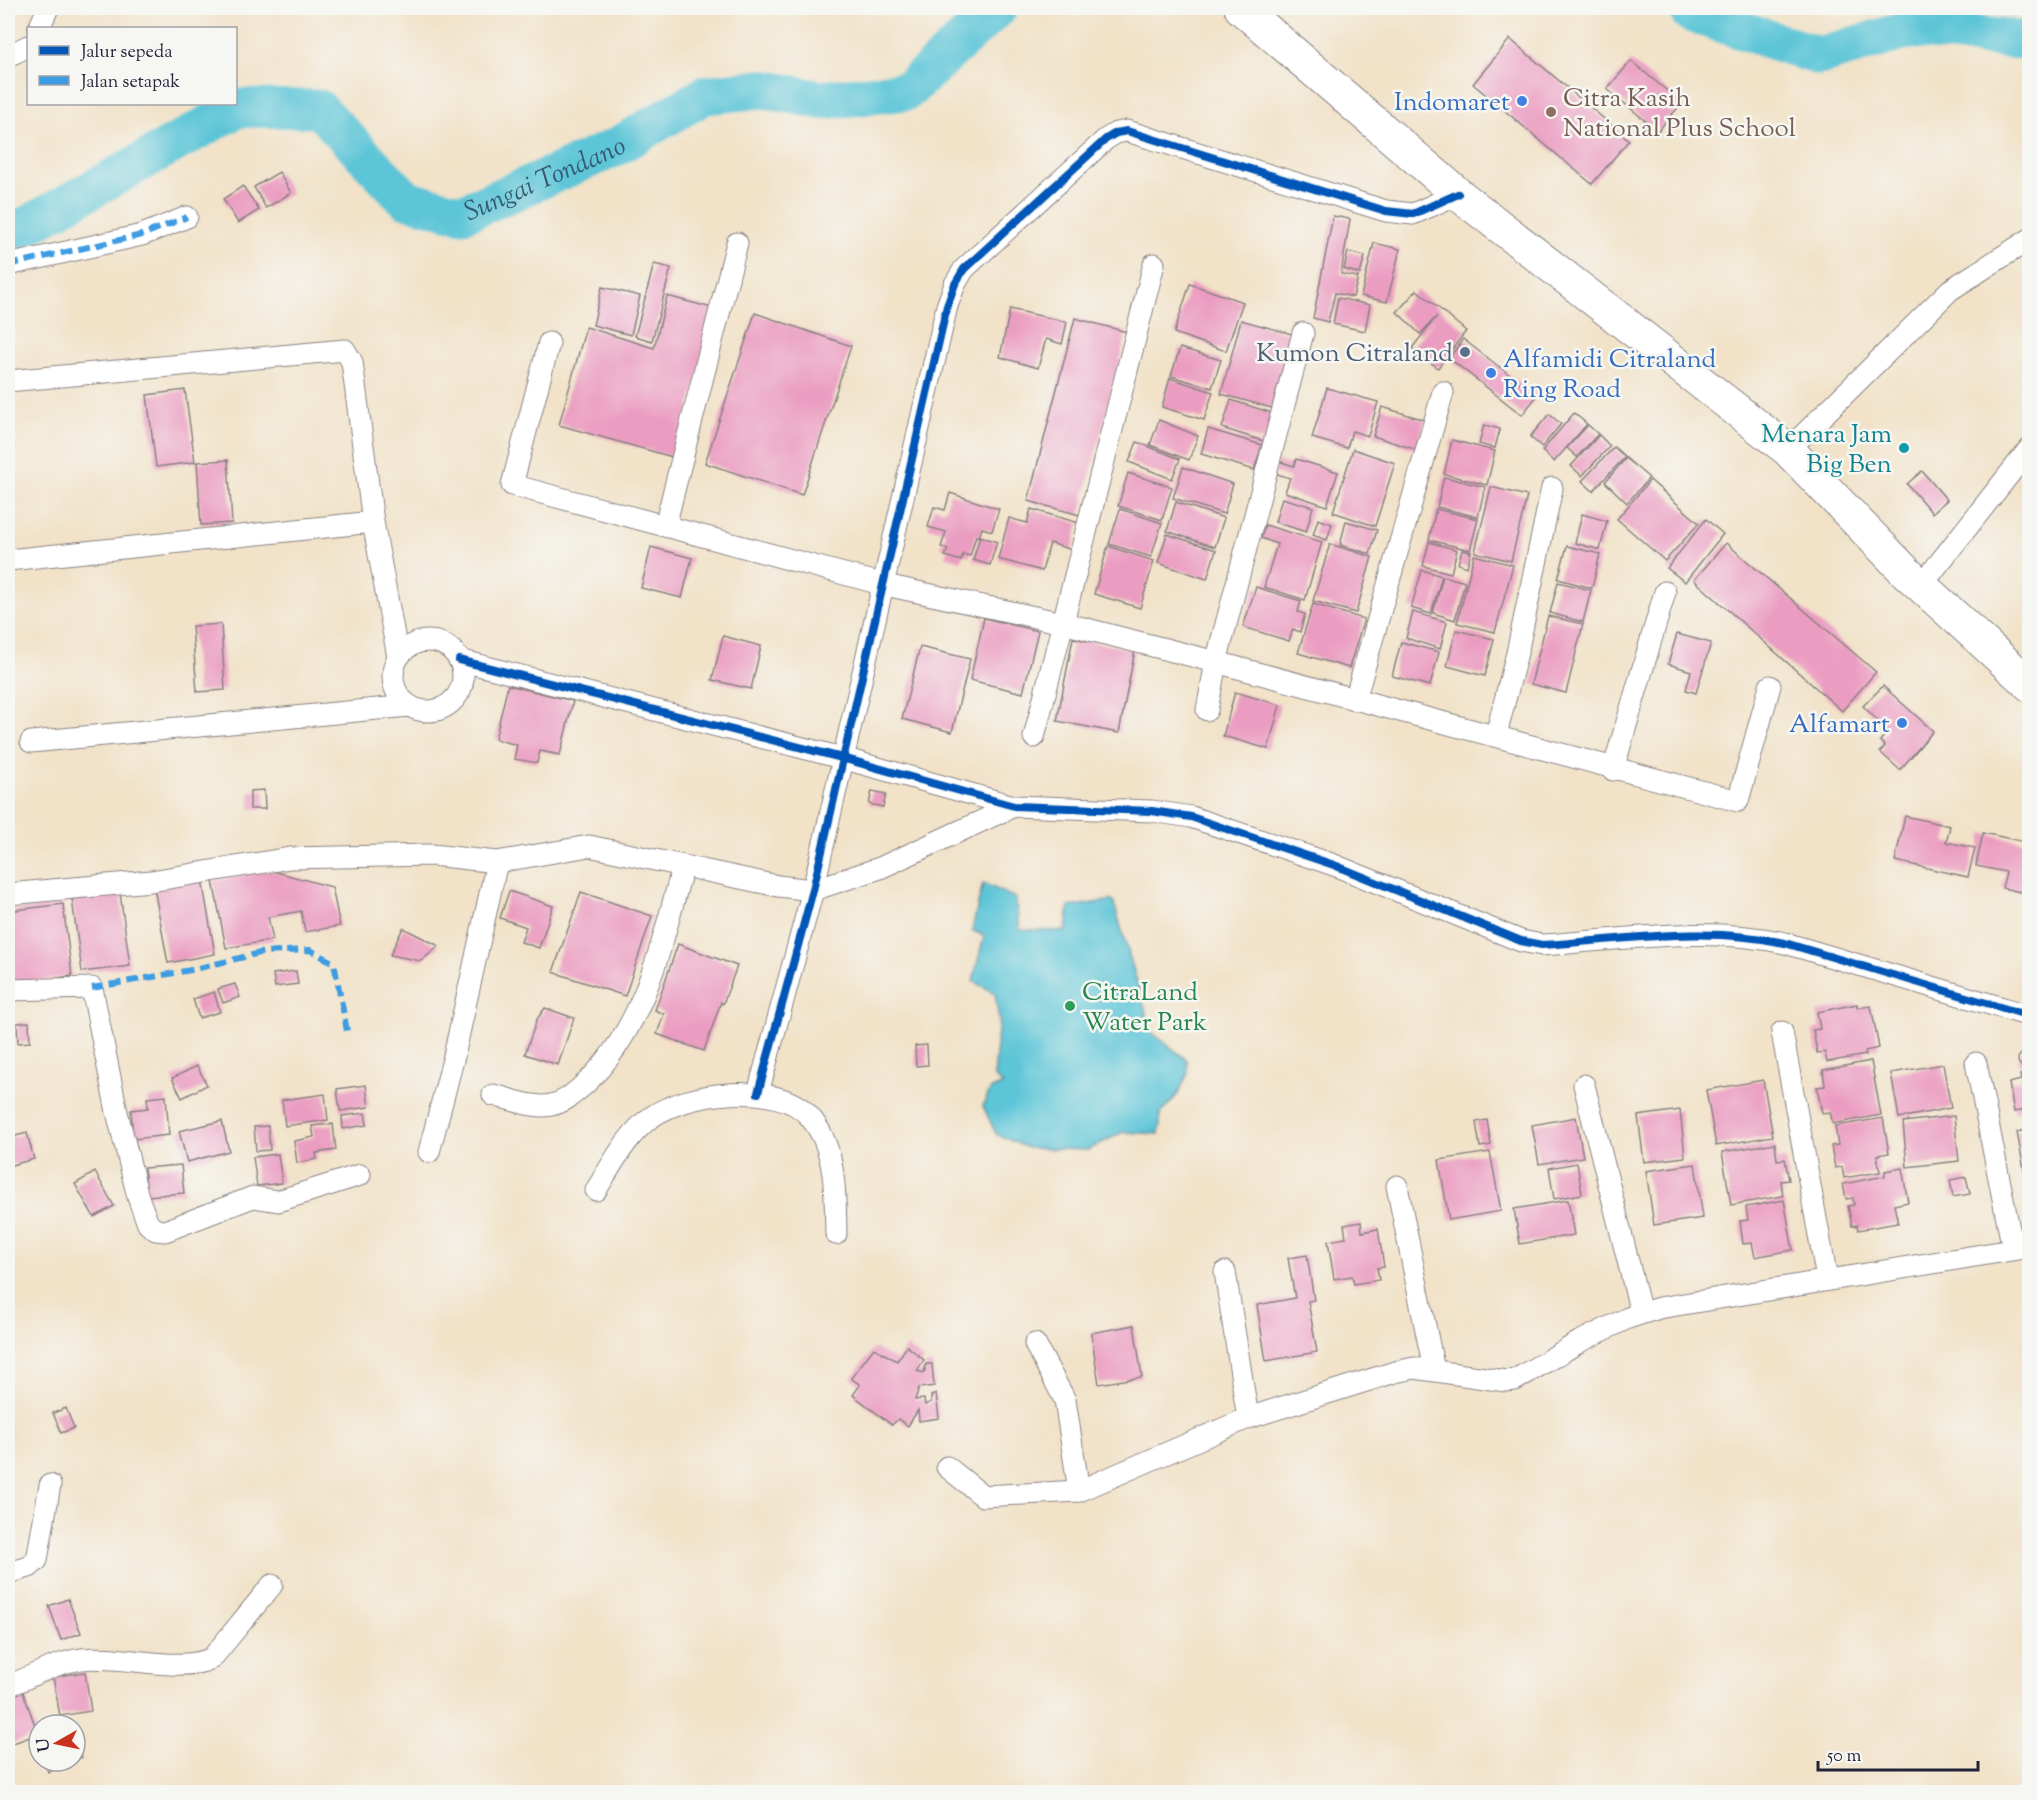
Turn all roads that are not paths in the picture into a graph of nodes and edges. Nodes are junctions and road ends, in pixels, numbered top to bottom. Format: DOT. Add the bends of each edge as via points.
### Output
graph roads {
  1 [pos="48,8"];
  2 [pos="1241,8"];
  3 [pos="39,27"];
  4 [pos="27,46"];
  5 [pos="8,56"];
  6 [pos="1458,194"];
  7 [pos="187,217"];
  8 [pos="737,243"];
  9 [pos="2027,243"];
  10 [pos="1154,264"];
  11 [pos="8,266"];
  12 [pos="1303,333"];
  13 [pos="549,343"];
  14 [pos="8,381"];
  15 [pos="1443,392"];
  16 [pos="2030,448"];
  17 [pos="1788,450"];
  18 [pos="1552,488"];
  19 [pos="373,522"];
  20 [pos="664,526"];
  21 [pos="8,560"];
  22 [pos="885,585"];
  23 [pos="1921,586"];
  24 [pos="1665,592"];
  25 [pos="1063,623"];
  26 [pos="398,657"];
  27 [pos="459,660"];
  28 [pos="1216,662"];
  29 [pos="2030,685"];
  30 [pos="1770,686"];
  31 [pos="1355,700"];
  32 [pos="409,706"];
  33 [pos="1207,710"];
  34 [pos="1496,735"];
  35 [pos="1034,736"];
  36 [pos="31,742"];
  37 [pos="842,758"];
  38 [pos="1613,770"];
  39 [pos="1014,806"];
  40 [pos="497,862"];
  41 [pos="683,866"];
  42 [pos="813,890"];
  43 [pos="8,894"];
  44 [pos="8,990"];
  45 [pos="2030,1016"];
  46 [pos="1782,1032"];
  47 [pos="1976,1063"];
  48 [pos="1584,1085"];
  49 [pos="758,1093"];
  50 [pos="493,1095"];
  51 [pos="429,1152"];
  52 [pos="360,1174"];
  53 [pos="1397,1186"];
  54 [pos="596,1190"];
  55 [pos="836,1234"];
  56 [pos="2021,1248"];
  57 [pos="1225,1272"];
  58 [pos="1827,1279"];
  59 [pos="1641,1313"];
  60 [pos="1035,1344"];
  61 [pos="1434,1370"];
  62 [pos="1248,1418"];
  63 [pos="947,1467"];
  64 [pos="50,1485"];
  65 [pos="1079,1491"];
  66 [pos="8,1573"];
  67 [pos="273,1585"];
  68 [pos="8,1686"];
  1 -- 3 [label="street"];
  2 -- 6 [label="highway"];
  4 -- 5 [label="street"];
  6 -- 17 [label="highway"];
  6 -- 22 [label="street" via="1413,213 1400,213 1127,131 1106,139 964,269 955,284"];
  7 -- 11 [label="street" via="142,235"];
  8 -- 20 [label="street"];
  9 -- 17 [label="street" via="1950,290"];
  10 -- 25 [label="street"];
  12 -- 28 [label="street"];
  13 -- 20 [label="street" via="512,485"];
  14 -- 19 [label="street" via="343,349 352,362"];
  15 -- 31 [label="street"];
  16 -- 23 [label="street"];
  17 -- 23 [label="highway"];
  18 -- 34 [label="street"];
  19 -- 21 [label="street"];
  19 -- 26 [label="street"];
  20 -- 22 [label="street"];
  22 -- 25 [label="street"];
  22 -- 37 [label="street"];
  23 -- 29 [label="highway"];
  24 -- 38 [label="street"];
  25 -- 28 [label="street"];
  25 -- 35 [label="street"];
  26 -- 27 [label="street" via="417,642 429,641 446,647"];
  26 -- 32 [label="street" via="393,684"];
  27 -- 32 [label="street" via="462,682 451,703 430,712"];
  27 -- 37 [label="street"];
  28 -- 31 [label="street"];
  28 -- 33 [label="street"];
  30 -- 38 [label="street" via="1738,801"];
  31 -- 34 [label="street"];
  32 -- 36 [label="street"];
  34 -- 38 [label="street"];
  37 -- 39 [label="street"];
  37 -- 42 [label="street"];
  39 -- 42 [label="street" via="880,868"];
  39 -- 45 [label="street" via="1152,811 1191,817 1334,865 1521,941 1542,945 1687,933 1753,936"];
  40 -- 41 [label="street" via="589,846"];
  40 -- 43 [label="street" via="432,855 290,858 151,881"];
  40 -- 51 [label="street"];
  41 -- 42 [label="street"];
  41 -- 50 [label="street" via="632,1023 603,1065 567,1100 554,1105"];
  42 -- 49 [label="street"];
  44 -- 52 [label="street" via="92,988 138,1197 148,1224 156,1230 165,1231 253,1197 278,1201"];
  46 -- 58 [label="street"];
  47 -- 56 [label="street"];
  48 -- 59 [label="street"];
  49 -- 54 [label="street" via="696,1099 652,1117 631,1136"];
  49 -- 55 [label="street" via="784,1100 809,1115 824,1143 834,1176"];
  53 -- 61 [label="street"];
  56 -- 58 [label="street"];
  57 -- 62 [label="street"];
  58 -- 59 [label="street"];
  59 -- 61 [label="street" via="1579,1342 1515,1380"];
  60 -- 65 [label="street" via="1065,1400"];
  61 -- 62 [label="street" via="1413,1368 1395,1372"];
  62 -- 65 [label="street"];
  63 -- 65 [label="street" via="983,1496"];
  64 -- 66 [label="street" via="37,1560 29,1567"];
  67 -- 68 [label="street" via="206,1661 80,1659"];
}
